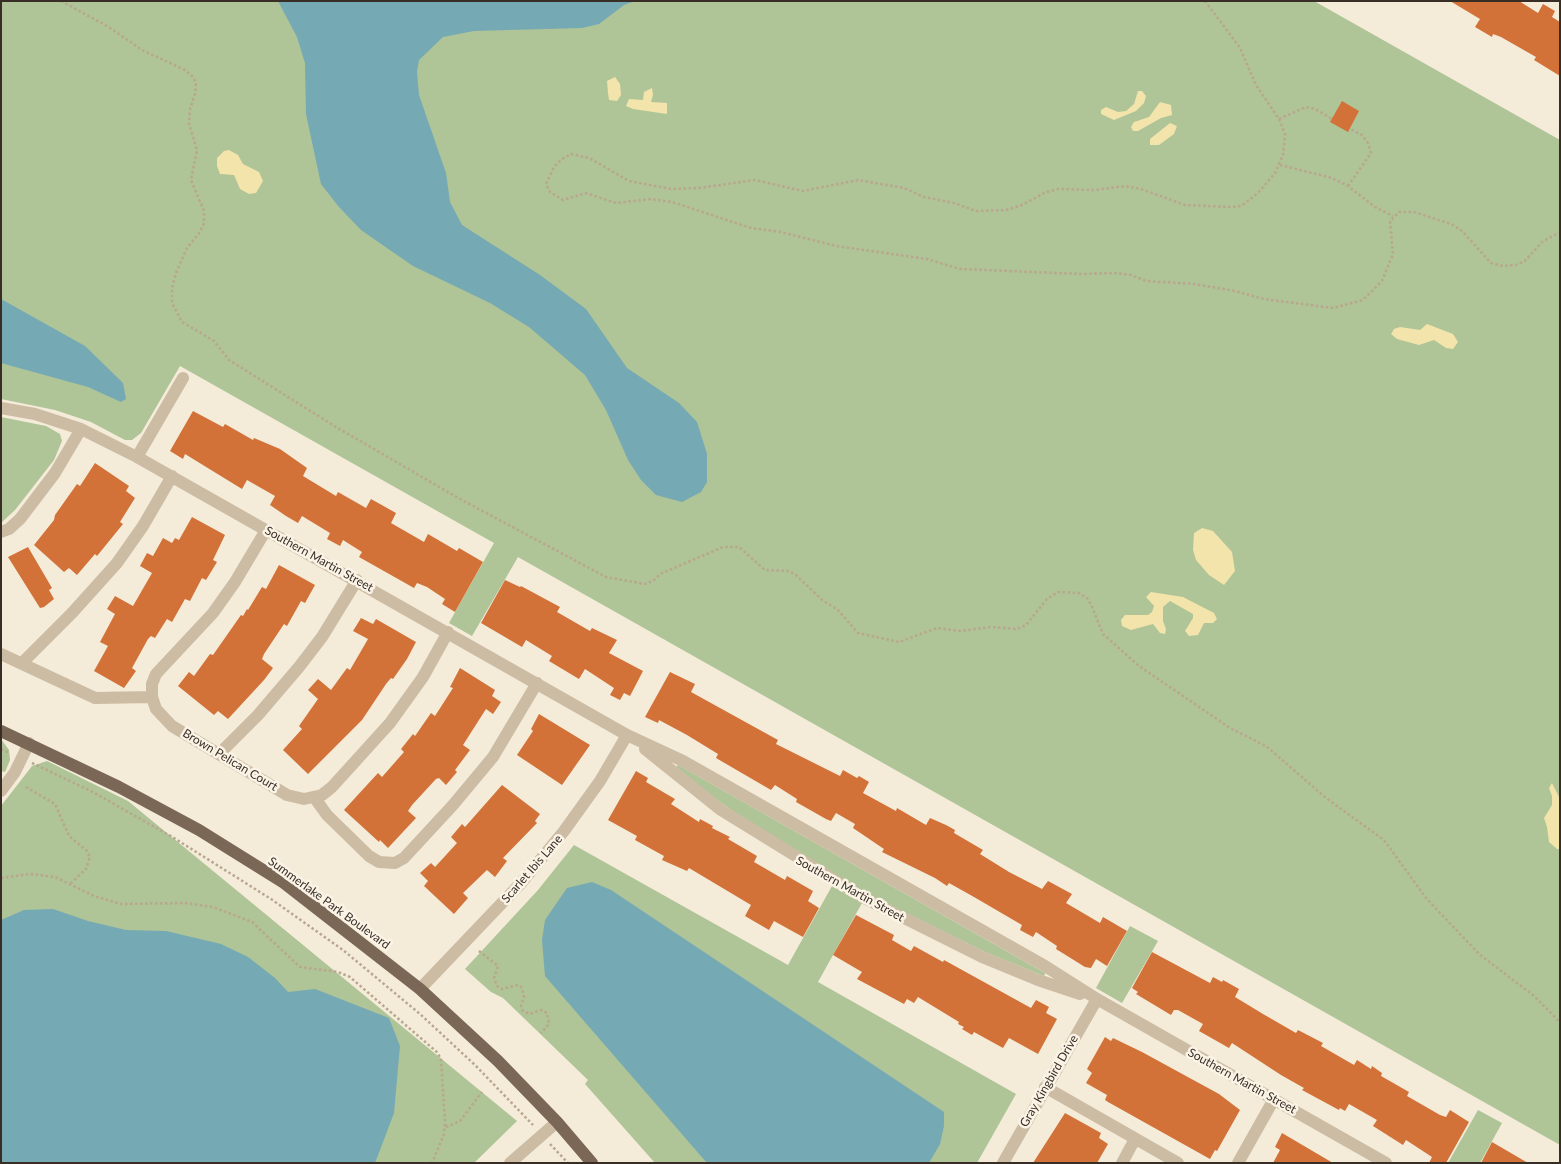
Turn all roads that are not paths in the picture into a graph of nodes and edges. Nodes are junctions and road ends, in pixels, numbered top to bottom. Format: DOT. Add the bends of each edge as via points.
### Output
graph roads {
  1 [pos="183,378"];
  2 [pos="1,408"];
  3 [pos="81,429"];
  4 [pos="137,457"];
  5 [pos="172,476"];
  6 [pos="266,530"];
  7 [pos="1,532"];
  8 [pos="357,580"];
  9 [pos="448,632"];
  10 [pos="1,654"];
  11 [pos="22,662"];
  12 [pos="537,683"];
  13 [pos="152,698"];
  14 [pos="1,731"];
  15 [pos="627,735"];
  16 [pos="29,743"];
  17 [pos="220,753"];
  18 [pos="1,791"];
  19 [pos="314,797"];
  20 [pos="420,990"];
  21 [pos="1097,999"];
  22 [pos="1045,1087"];
  23 [pos="1274,1099"];
  24 [pos="557,1122"];
  25 [pos="1136,1138"];
  26 [pos="522,1152"];
  27 [pos="510,1163"];
  28 [pos="530,1163"];
  29 [pos="592,1163"];
  30 [pos="1003,1163"];
  31 [pos="1122,1163"];
  32 [pos="1178,1163"];
  33 [pos="1238,1163"];
  34 [pos="1386,1163"];
  1 -- 4 [label="street"];
  2 -- 3 [label="street, Southern Martin Street" via="35,414"];
  3 -- 4 [label="street, Southern Martin Street"];
  3 -- 7 [label="street" via="55,473 26,511 9,529"];
  4 -- 5 [label="street, Southern Martin Street"];
  5 -- 6 [label="street, Southern Martin Street"];
  5 -- 11 [label="street" via="143,526 117,562 72,613"];
  6 -- 8 [label="street, Southern Martin Street"];
  6 -- 13 [label="street" via="213,614 156,674"];
  8 -- 9 [label="street, Southern Martin Street"];
  8 -- 17 [label="street" via="299,667"];
  9 -- 12 [label="street, Southern Martin Street"];
  9 -- 19 [label="street" via="390,723 332,787"];
  10 -- 11 [label="street"];
  11 -- 13 [label="street" via="95,698"];
  12 -- 15 [label="street, Southern Martin Street"];
  12 -- 19 [label="street" via="493,758 454,805 404,858 395,863 386,864 369,856 327,815"];
  13 -- 17 [label="street, Brown Pelican Court" via="156,709 172,726"];
  14 -- 16 [label="main road, Summerlake Park Boulevard"];
  15 -- 20 [label="street, Scarlet Ibis Lane" via="600,781 564,831 522,882"];
  15 -- 21 [label="street, Southern Martin Street" via="683,761 1046,966"];
  15 -- 21 [label="street, Southern Martin Street" via="721,810 862,897 982,957"];
  16 -- 18 [label="street"];
  16 -- 20 [label="main road, Summerlake Park Boulevard" via="198,830 284,883"];
  17 -- 19 [label="street, Brown Pelican Court" via="294,798"];
  20 -- 24 [label="main road, Summerlake Park Boulevard" via="498,1061"];
  21 -- 22 [label="street, Gray Kingbird Drive"];
  21 -- 23 [label="street, Southern Martin Street"];
  22 -- 25 [label="street"];
  22 -- 30 [label="street, Gray Kingbird Drive"];
  23 -- 33 [label="street"];
  23 -- 34 [label="street, Southern Martin Street"];
  24 -- 26 [label="street"];
  24 -- 29 [label="main road, Summerlake Park Boulevard"];
  25 -- 31 [label="street"];
  25 -- 32 [label="street"];
  26 -- 27 [label="street"];
  26 -- 28 [label="street"];
}
